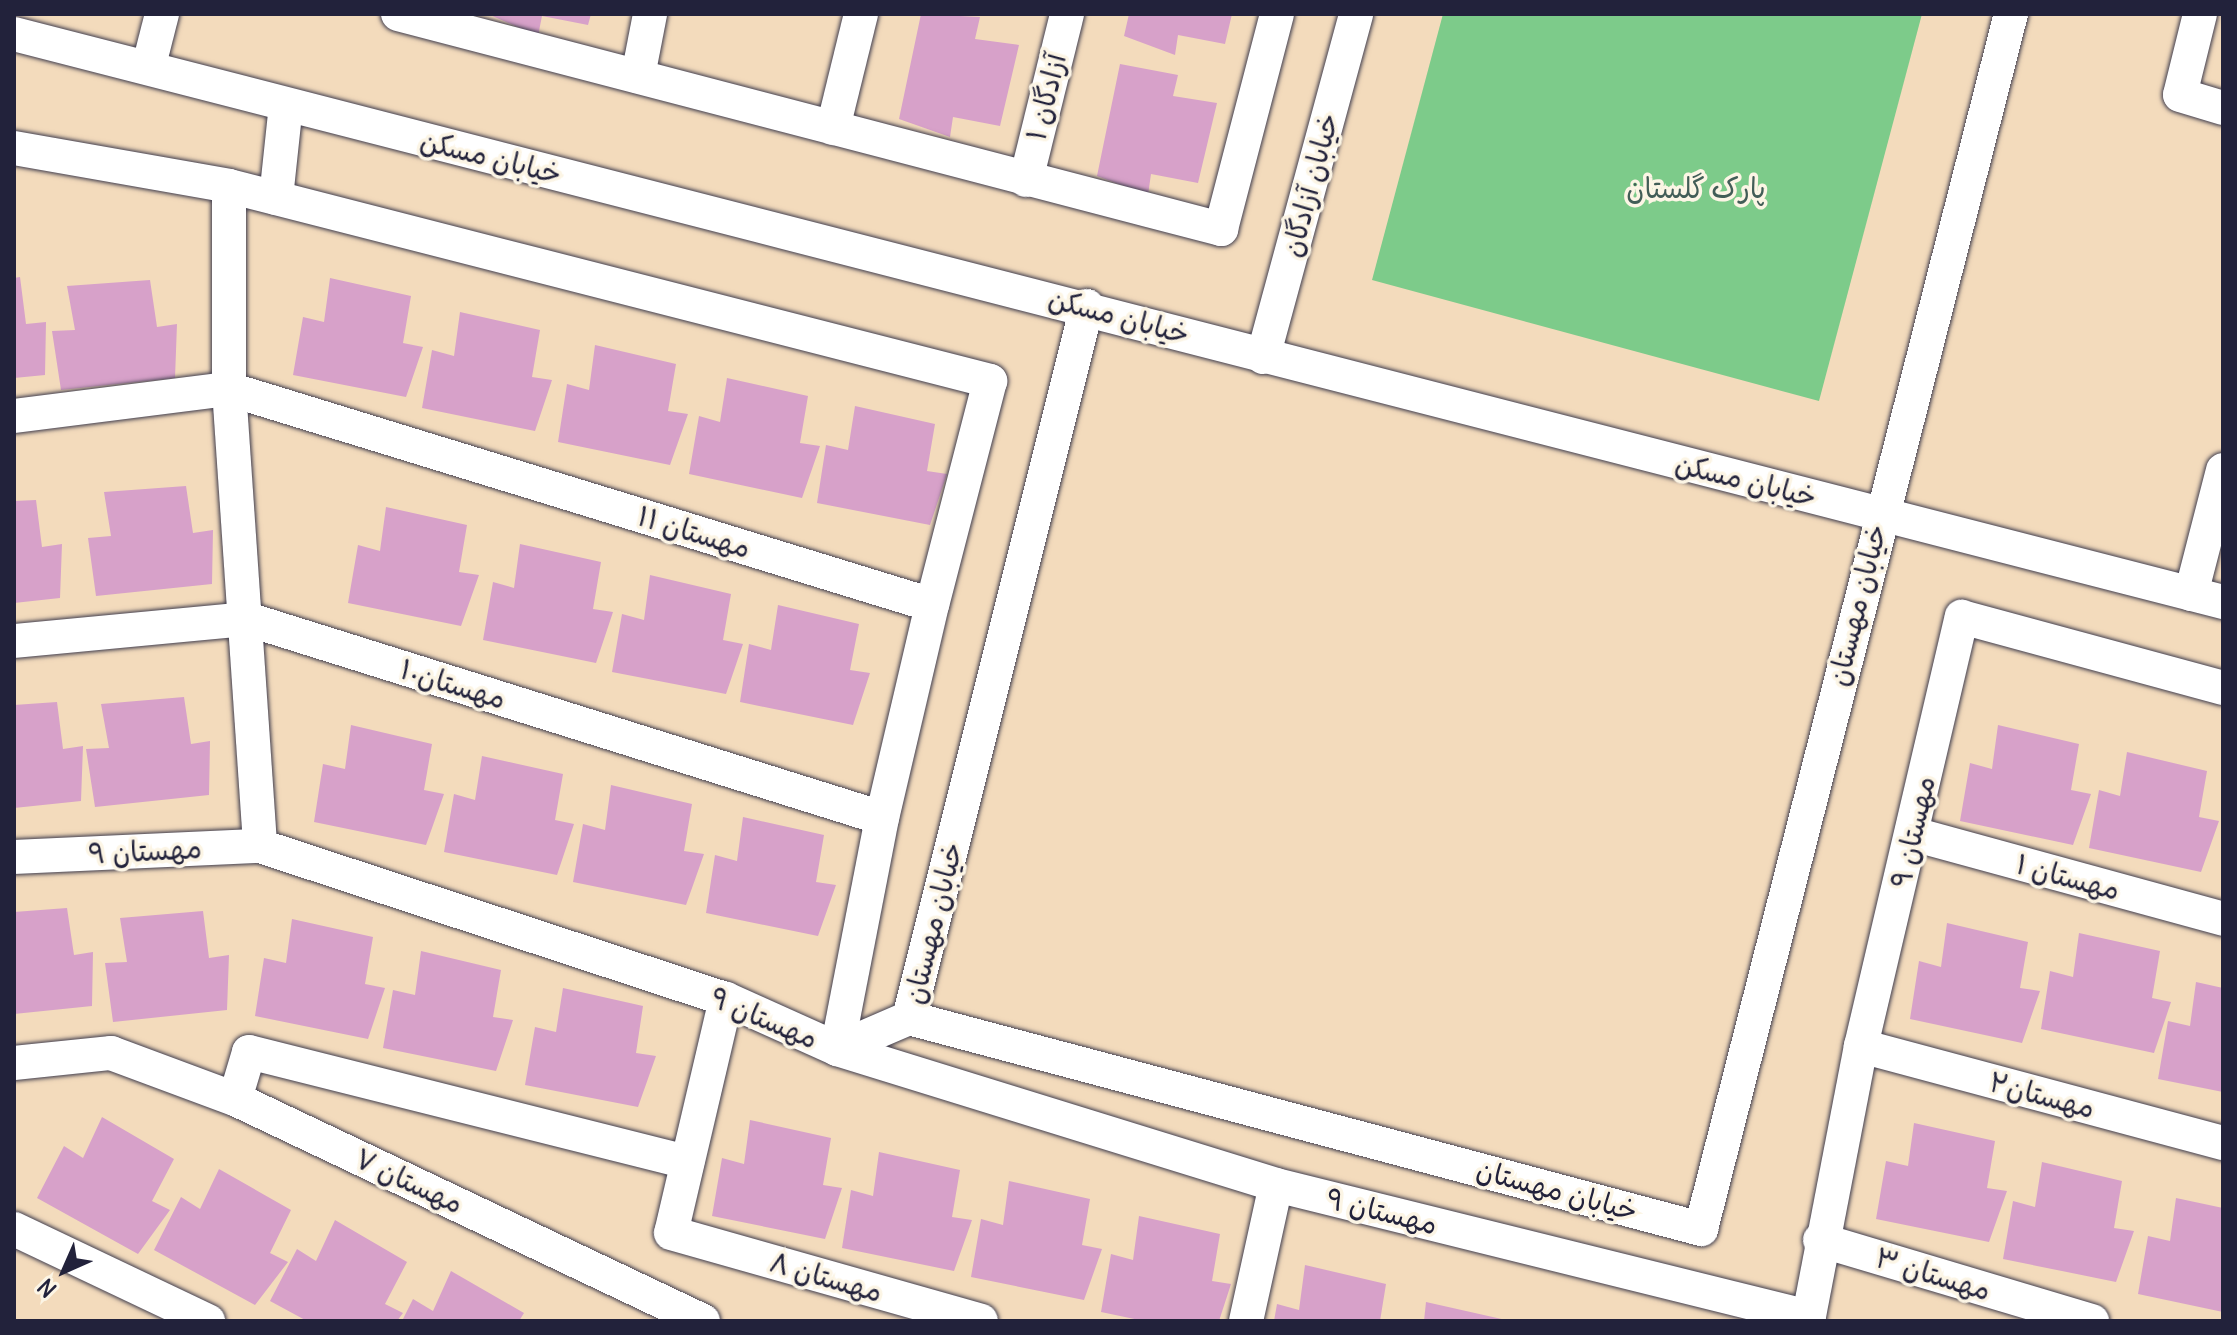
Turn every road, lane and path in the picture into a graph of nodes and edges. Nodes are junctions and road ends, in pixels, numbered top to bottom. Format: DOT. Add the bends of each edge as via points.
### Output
graph roads {
  1 [pos="162,14"];
  2 [pos="650,14"];
  3 [pos="861,14"];
  4 [pos="1067,14"];
  5 [pos="1277,14"];
  6 [pos="1356,14"];
  7 [pos="2011,14"];
  8 [pos="2200,14"];
  9 [pos="411,16"];
  10 [pos="14,34"];
  11 [pos="149,65"];
  12 [pos="638,76"];
  13 [pos="286,105"];
  14 [pos="2223,108"];
  15 [pos="833,128"];
  16 [pos="14,148"];
  17 [pos="1026,180"];
  18 [pos="229,186"];
  19 [pos="276,198"];
  20 [pos="1087,306"];
  21 [pos="1263,357"];
  22 [pos="229,389"];
  23 [pos="14,416"];
  24 [pos="2223,470"];
  25 [pos="1880,514"];
  26 [pos="2207,598"];
  27 [pos="932,605"];
  28 [pos="247,619"];
  29 [pos="14,641"];
  30 [pos="2223,688"];
  31 [pos="882,818"];
  32 [pos="1913,834"];
  33 [pos="260,846"];
  34 [pos="14,857"];
  35 [pos="2223,919"];
  36 [pos="726,999"];
  37 [pos="909,1018"];
  38 [pos="1861,1046"];
  39 [pos="837,1049"];
  40 [pos="14,1063"];
  41 [pos="235,1099"];
  42 [pos="2223,1143"];
  43 [pos="687,1162"];
  44 [pos="1276,1185"];
  45 [pos="14,1229"];
  46 [pos="1820,1240"];
  47 [pos="1808,1319"];
  48 [pos="208,1321"];
  49 [pos="703,1321"];
  50 [pos="981,1321"];
  51 [pos="1246,1321"];
  52 [pos="2092,1321"];
  1 -- 11 [label="street"];
  2 -- 12 [label="street"];
  3 -- 15 [label="street"];
  4 -- 17 [label="street, آزادگان ۱"];
  5 -- 17 [label="street" via="1221,229"];
  6 -- 21 [label="street, خیابان آزادگان"];
  7 -- 25 [label="street, خیابان مهستان"];
  8 -- 14 [label="street" via="2180,95"];
  9 -- 12 [label="street"];
  10 -- 11 [label="street, خیابان مسکن"];
  11 -- 13 [label="street, خیابان مسکن"];
  12 -- 15 [label="street"];
  13 -- 19 [label="street"];
  13 -- 20 [label="street, خیابان مسکن"];
  15 -- 17 [label="street"];
  16 -- 18 [label="street"];
  18 -- 19 [label="street"];
  18 -- 22 [label="street"];
  19 -- 27 [label="street" via="990,381"];
  20 -- 21 [label="street, خیابان مسکن"];
  20 -- 37 [label="street, خیابان مهستان"];
  21 -- 25 [label="street, خیابان مسکن"];
  22 -- 23 [label="street, مهستان ۱۱"];
  22 -- 27 [label="street, مهستان ۱۱"];
  22 -- 28 [label="street"];
  24 -- 26 [label="street"];
  25 -- 26 [label="street, خیابان مسکن"];
  25 -- 37 [label="street, خیابان مهستان" via="1701,1229"];
  27 -- 31 [label="street"];
  28 -- 29 [label="street, مهستان۱۰"];
  28 -- 31 [label="street, مهستان۱۰"];
  28 -- 33 [label="street"];
  30 -- 32 [label="street, مهستان ۹" via="1962,617"];
  31 -- 39 [label="street"];
  32 -- 35 [label="street, مهستان ۱"];
  32 -- 38 [label="street, مهستان ۹"];
  33 -- 34 [label="street, مهستان ۹"];
  33 -- 36 [label="street, مهستان ۹"];
  36 -- 39 [label="street, مهستان ۹"];
  36 -- 43 [label="street"];
  37 -- 39 [label="street"];
  38 -- 42 [label="street, مهستان۲"];
  38 -- 46 [label="street, مهستان ۹"];
  39 -- 44 [label="street, مهستان ۹"];
  40 -- 41 [label="street, مهستان ۷" via="111,1053"];
  41 -- 43 [label="street" via="249,1052"];
  41 -- 49 [label="street, مهستان ۷"];
  43 -- 50 [label="street, مهستان ۸" via="671,1233"];
  44 -- 47 [label="street, مهستان ۹"];
  44 -- 51 [label="street"];
  45 -- 48 [label="street"];
  46 -- 47 [label="street, مهستان ۹"];
  46 -- 52 [label="street, مهستان ۳"];
}
